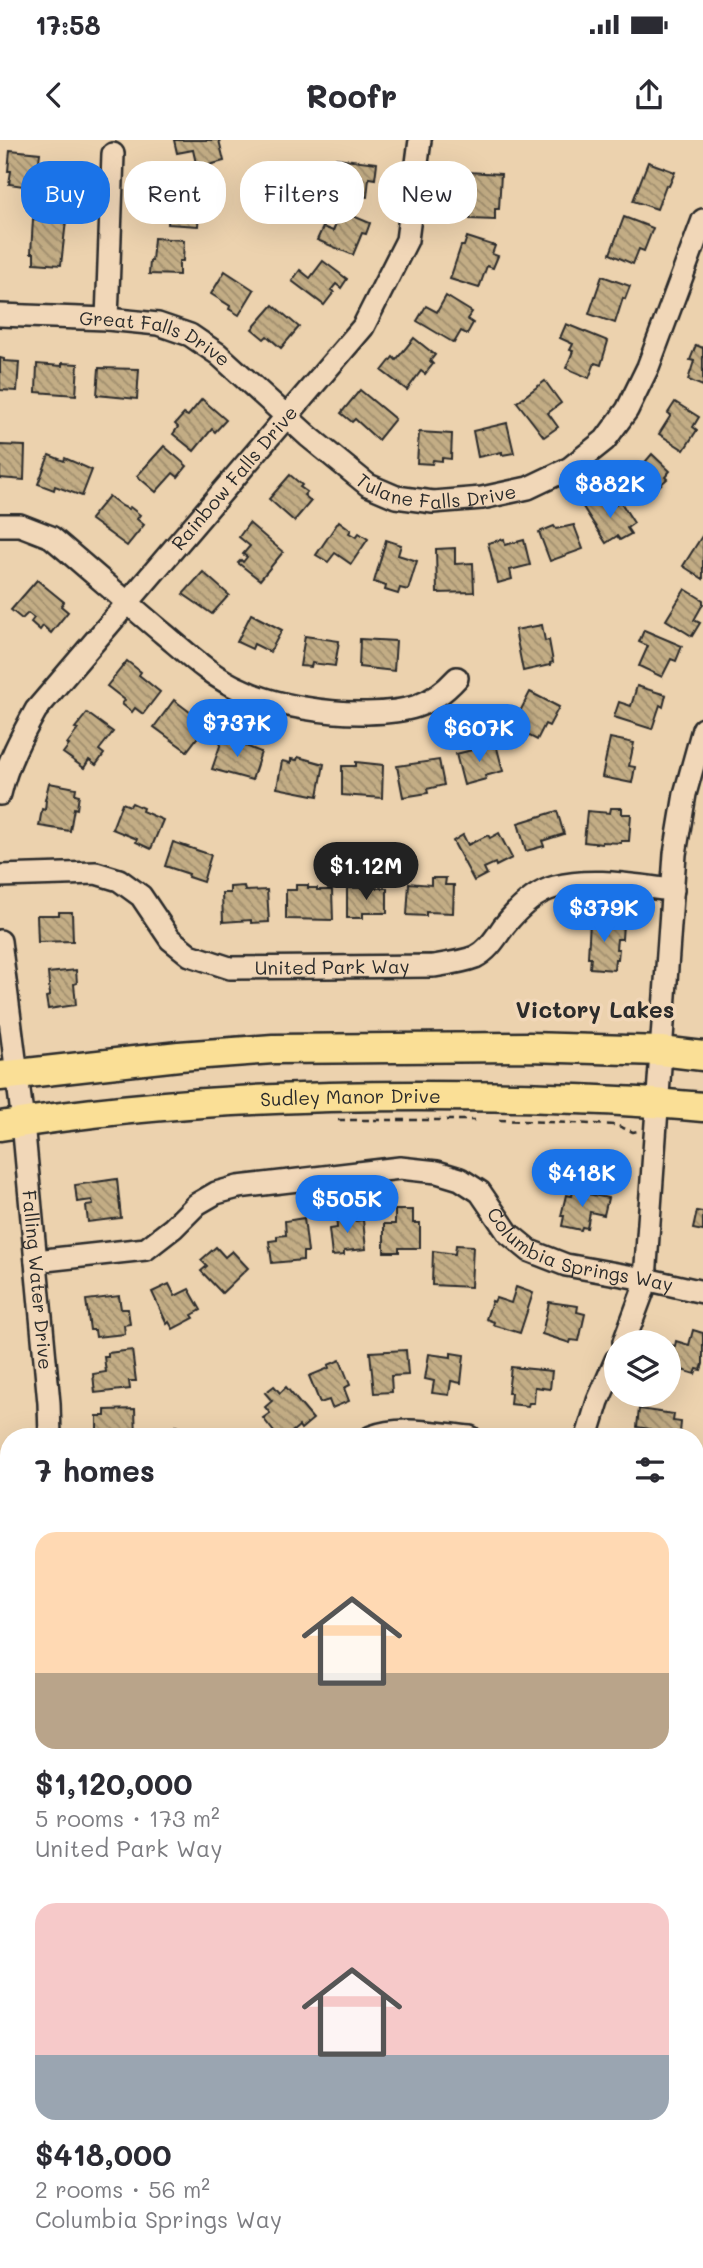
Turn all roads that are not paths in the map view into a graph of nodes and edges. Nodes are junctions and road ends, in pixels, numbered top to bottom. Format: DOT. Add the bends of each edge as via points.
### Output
graph roads {
  1 [pos="420,140"];
  2 [pos="113,154"];
  3 [pos="703,219"];
  4 [pos="0,315"];
  5 [pos="107,319"];
  6 [pos="287,415"];
  7 [pos="0,525"];
  8 [pos="129,604"];
  9 [pos="457,678"];
  10 [pos="703,729"];
  11 [pos="0,794"];
  12 [pos="0,876"];
  13 [pos="673,890"];
  14 [pos="0,941"];
  15 [pos="661,1051"];
  16 [pos="703,1056"];
  17 [pos="8,1074"];
  18 [pos="657,1103"];
  19 [pos="703,1107"];
  20 [pos="12,1124"];
  21 [pos="36,1261"];
  22 [pos="645,1279"];
  23 [pos="703,1292"];
  24 [pos="628,1330"];
  25 [pos="604,1387"];
  26 [pos="50,1428"];
  27 [pos="590,1428"];
  1 -- 6 [label="street, Rainbow Falls Drive" via="407,240 363,327"];
  2 -- 5 [label="street"];
  3 -- 6 [label="street, Tulane Falls Drive" via="648,367 627,410 605,440 570,468 528,488 433,502 396,497 368,485"];
  4 -- 5 [label="street, Great Falls Drive"];
  5 -- 6 [label="street, Great Falls Drive" via="159,324 190,335"];
  6 -- 8 [label="street, Rainbow Falls Drive"];
  7 -- 8 [label="street" via="20,525 51,537"];
  8 -- 9 [label="street" via="208,671 243,691 284,703 320,711 396,712 423,705"];
  8 -- 11 [label="street, Rainbow Falls Drive" via="36,710 17,744"];
  10 -- 13 [label="street" via="682,806"];
  12 -- 13 [label="street, United Park Way" via="96,873 120,880 141,896 170,939 190,955 230,968 457,962 476,956 494,942 520,909 554,887 607,882"];
  13 -- 15 [label="street"];
  14 -- 17 [label="street"];
  15 -- 16 [label="main road"];
  15 -- 17 [label="main road" via="273,1049"];
  15 -- 18 [label="street"];
  17 -- 20 [label="street"];
  18 -- 19 [label="main road, Sudley Manor Drive"];
  18 -- 20 [label="main road, Sudley Manor Drive" via="533,1096 349,1096 192,1102"];
  18 -- 22 [label="street"];
  20 -- 21 [label="street, Falling Water Drive"];
  21 -- 22 [label="street, Columbia Springs Way" via="146,1250 197,1204 238,1187 400,1168 460,1179 480,1192 508,1234 530,1251 566,1265"];
  21 -- 26 [label="street, Falling Water Drive"];
  22 -- 23 [label="street, Columbia Springs Way"];
  22 -- 24 [label="street"];
  25 -- 27 [label="street"];
}
